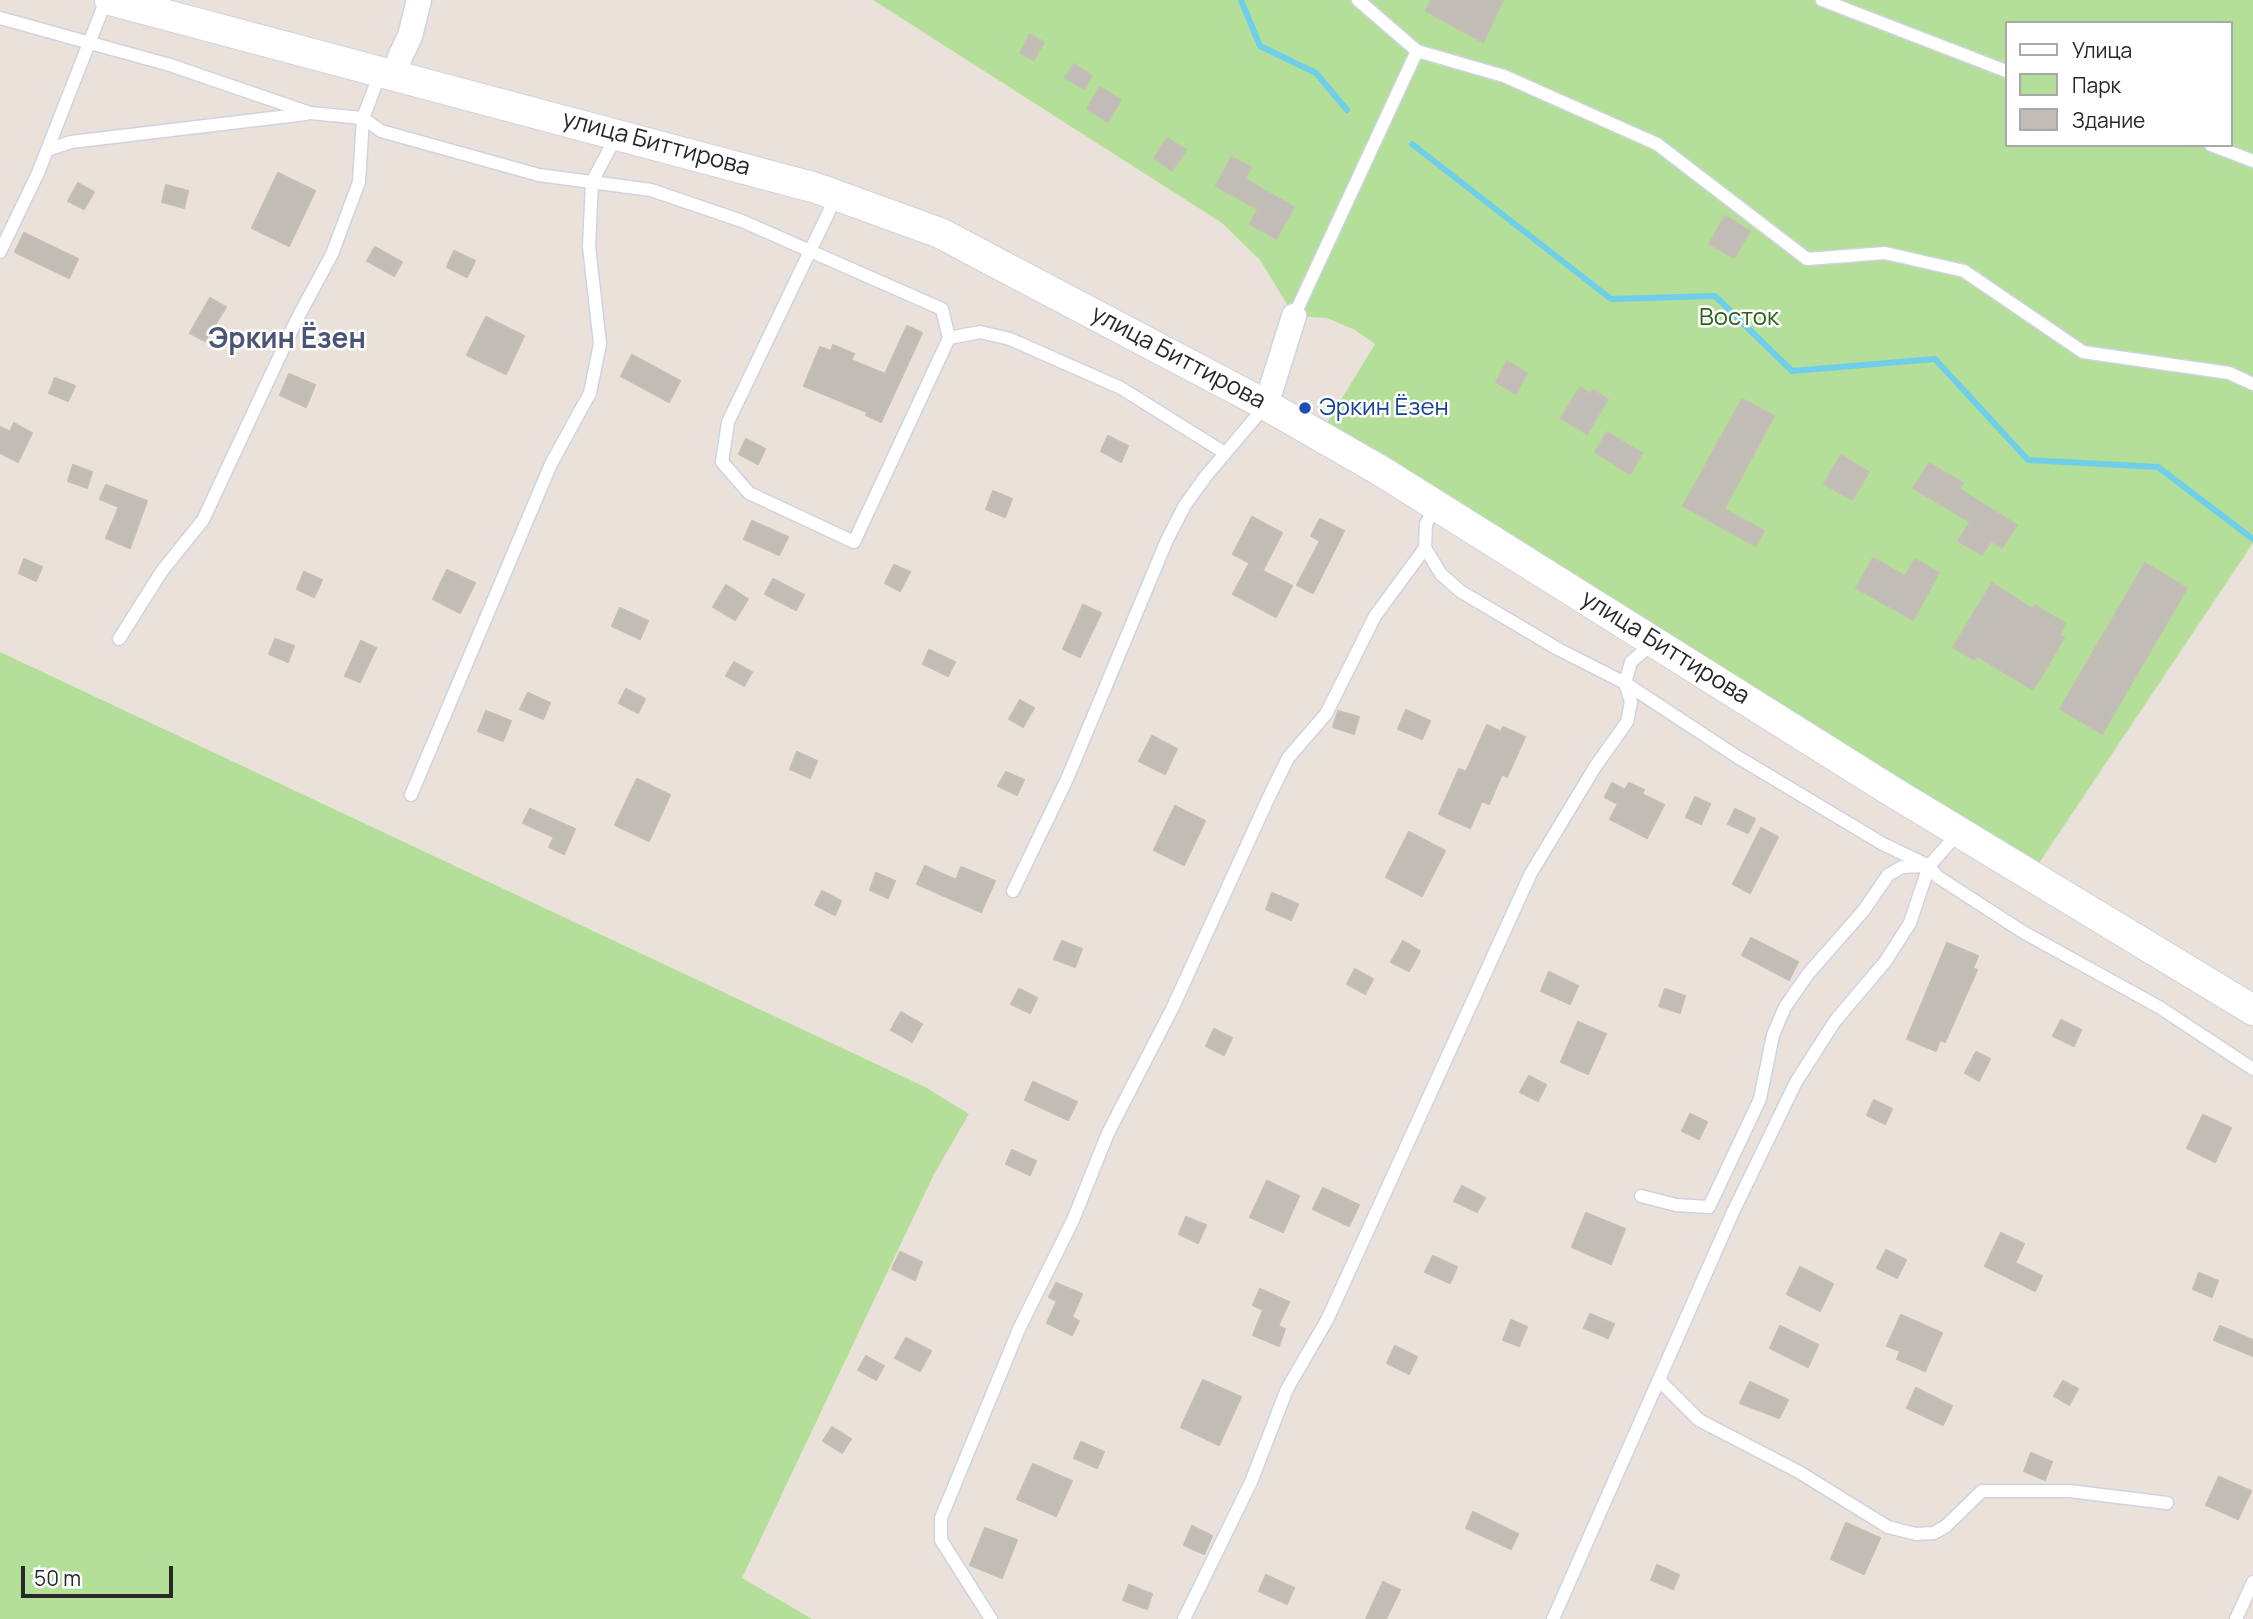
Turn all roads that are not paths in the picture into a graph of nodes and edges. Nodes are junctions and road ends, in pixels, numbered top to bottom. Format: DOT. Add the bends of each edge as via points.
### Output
graph roads {
  1 [pos="108,0"];
  2 [pos="419,0"];
  3 [pos="1358,0"];
  4 [pos="1822,0"];
  5 [pos="0,18"];
  6 [pos="88,42"];
  7 [pos="1417,51"];
  8 [pos="2004,70"];
  9 [pos="388,74"];
  10 [pos="310,113"];
  11 [pos="363,118"];
  12 [pos="618,133"];
  13 [pos="2216,147"];
  14 [pos="47,150"];
  15 [pos="2253,161"];
  16 [pos="592,182"];
  17 [pos="837,194"];
  18 [pos="809,251"];
  19 [pos="0,252"];
  20 [pos="1294,316"];
  21 [pos="948,338"];
  22 [pos="2253,384"];
  23 [pos="1266,405"];
  24 [pos="1226,453"];
  25 [pos="1436,505"];
  26 [pos="1425,548"];
  27 [pos="119,639"];
  28 [pos="1655,641"];
  29 [pos="1625,683"];
  30 [pos="411,795"];
  31 [pos="1959,832"];
  32 [pos="1929,866"];
  33 [pos="1013,891"];
  34 [pos="2253,1010"];
  35 [pos="2253,1069"];
  36 [pos="1641,1196"];
  37 [pos="1659,1380"];
  38 [pos="2168,1503"];
  39 [pos="2253,1582"];
  40 [pos="991,1619"];
  41 [pos="1184,1619"];
  42 [pos="1553,1619"];
  43 [pos="2236,1619"];
  1 -- 6 [label="lane"];
  1 -- 9 [label="street, улица Биттирова"];
  2 -- 9 [label="street" via="410,36"];
  3 -- 7 [label="lane"];
  4 -- 8 [label="lane"];
  5 -- 6 [label="lane"];
  6 -- 10 [label="lane"];
  6 -- 14 [label="lane"];
  7 -- 20 [label="lane"];
  7 -- 22 [label="lane" via="1504,76 1657,144 1807,259 1885,253 1964,271 2083,352 2229,373"];
  9 -- 11 [label="lane"];
  9 -- 12 [label="street, улица Биттирова"];
  10 -- 11 [label="lane"];
  10 -- 14 [label="lane" via="71,142"];
  11 -- 16 [label="lane" via="381,131 526,172"];
  11 -- 27 [label="lane" via="359,182 332,254 203,520 162,571"];
  12 -- 16 [label="lane"];
  12 -- 17 [label="street, улица Биттирова"];
  13 -- 15 [label="lane"];
  14 -- 19 [label="lane"];
  16 -- 18 [label="lane" via="651,190 742,220"];
  16 -- 30 [label="lane" via="589,246 600,344 590,393 551,464"];
  17 -- 18 [label="lane"];
  17 -- 23 [label="street, улица Биттирова" via="912,221 995,260"];
  18 -- 21 [label="lane" via="943,309"];
  18 -- 21 [label="lane" via="727,422 722,462 749,493 854,542"];
  20 -- 23 [label="street"];
  21 -- 24 [label="lane" via="980,332 1010,340 1121,388"];
  23 -- 24 [label="lane"];
  23 -- 25 [label="street, улица Биттирова"];
  24 -- 33 [label="lane" via="1185,505 1167,540 1067,779"];
  25 -- 26 [label="lane" via="1426,524"];
  25 -- 28 [label="street, улица Биттирова"];
  26 -- 29 [label="lane" via="1441,574 1461,591"];
  26 -- 40 [label="lane" via="1375,616 1326,714 1288,758 1172,1009 1108,1133 1073,1220 1019,1329 941,1518 941,1541"];
  28 -- 29 [label="lane" via="1631,662"];
  28 -- 31 [label="street, улица Биттирова"];
  29 -- 32 [label="lane" via="1736,756 1883,844"];
  29 -- 41 [label="lane" via="1631,702 1627,722 1531,873 1327,1320 1287,1389 1251,1482"];
  31 -- 32 [label="lane"];
  31 -- 34 [label="street, улица Биттирова"];
  32 -- 35 [label="lane" via="1938,877 2023,932 2159,1007"];
  32 -- 36 [label="lane" via="1902,867 1888,875 1785,1007 1773,1035 1760,1099 1709,1207"];
  32 -- 37 [label="lane" via="1910,923 1885,962 1835,1021 1796,1082"];
  37 -- 38 [label="lane" via="1699,1420 1799,1472 1888,1527 1916,1534 1934,1533 1946,1526 1982,1492 2069,1491"];
  37 -- 42 [label="lane"];
  39 -- 43 [label="lane"];
}
